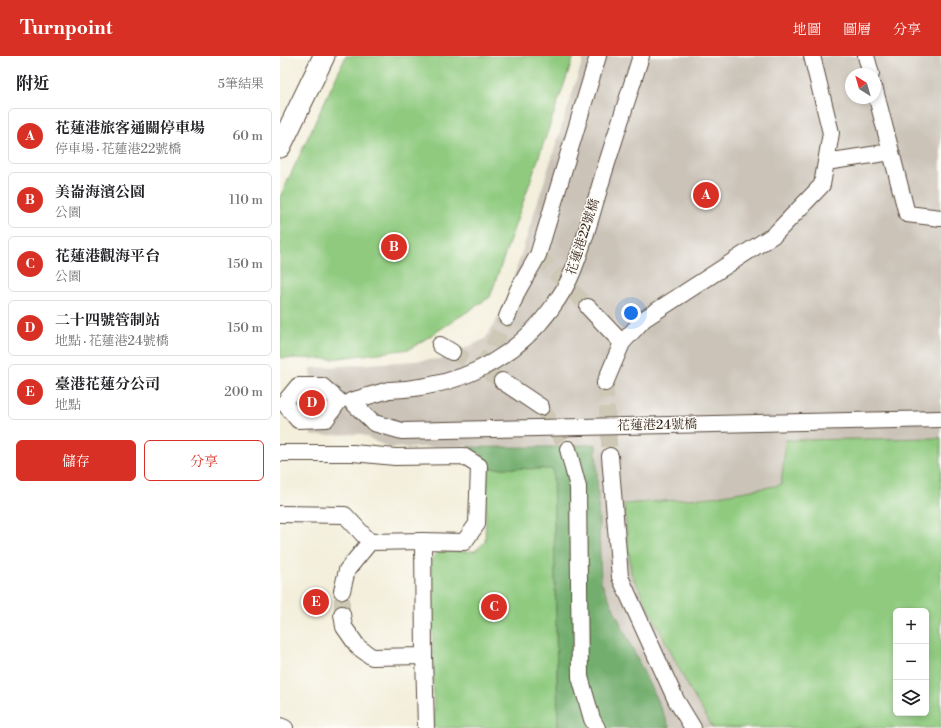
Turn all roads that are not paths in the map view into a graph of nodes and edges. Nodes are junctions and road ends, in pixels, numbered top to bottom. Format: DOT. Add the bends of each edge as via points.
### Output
graph roads {
  1 [pos="324,56"];
  2 [pos="598,56"];
  3 [pos="642,56"];
  4 [pos="812,56"];
  5 [pos="866,56"];
  6 [pos="869,68"];
  7 [pos="879,104"];
  8 [pos="280,147"];
  9 [pos="891,152"];
  10 [pos="826,162"];
  11 [pos="941,218"];
  12 [pos="588,307"];
  13 [pos="507,317"];
  14 [pos="622,343"];
  15 [pos="502,381"];
  16 [pos="606,383"];
  17 [pos="345,401"];
  18 [pos="282,403"];
  19 [pos="541,407"];
  20 [pos="941,419"];
  21 [pos="568,449"];
  22 [pos="280,453"];
  23 [pos="610,456"];
  24 [pos="280,514"];
  25 [pos="424,541"];
  26 [pos="370,542"];
  27 [pos="342,591"];
  28 [pos="342,614"];
  29 [pos="424,656"];
  30 [pos="280,726"];
  31 [pos="285,728"];
  32 [pos="426,728"];
  33 [pos="597,728"];
  34 [pos="693,728"];
  1 -- 8 [label="main road"];
  2 -- 13 [label="street" via="538,255 518,290"];
  3 -- 17 [label="street, 花蓮港22號橋, bridge" via="572,273 557,301 532,332 502,357 466,375 428,386 389,390"];
  4 -- 10 [label="street" via="831,133"];
  5 -- 6 [label="street"];
  7 -- 9 [label="street"];
  9 -- 10 [label="street"];
  9 -- 11 [label="street" via="906,214"];
  10 -- 14 [label="street" via="822,185 776,234 644,319"];
  12 -- 14 [label="street"];
  14 -- 16 [label="street"];
  15 -- 19 [label="street"];
  17 -- 18 [label="street" via="322,386 298,386"];
  17 -- 18 [label="street" via="326,418 298,420"];
  17 -- 20 [label="street, 花蓮港24號橋, bridge" via="374,423 402,431"];
  21 -- 33 [label="street" via="578,487 580,677"];
  22 -- 25 [label="street" via="353,453 395,457 463,456 479,466 477,524 464,542"];
  23 -- 34 [label="street" via="620,577 676,700"];
  24 -- 26 [label="street" via="345,515"];
  25 -- 26 [label="street"];
  25 -- 29 [label="street"];
  26 -- 27 [label="street" via="347,570"];
  28 -- 29 [label="street" via="344,627 358,647 372,657"];
  29 -- 32 [label="street"];
  30 -- 31 [label="street"];
}
